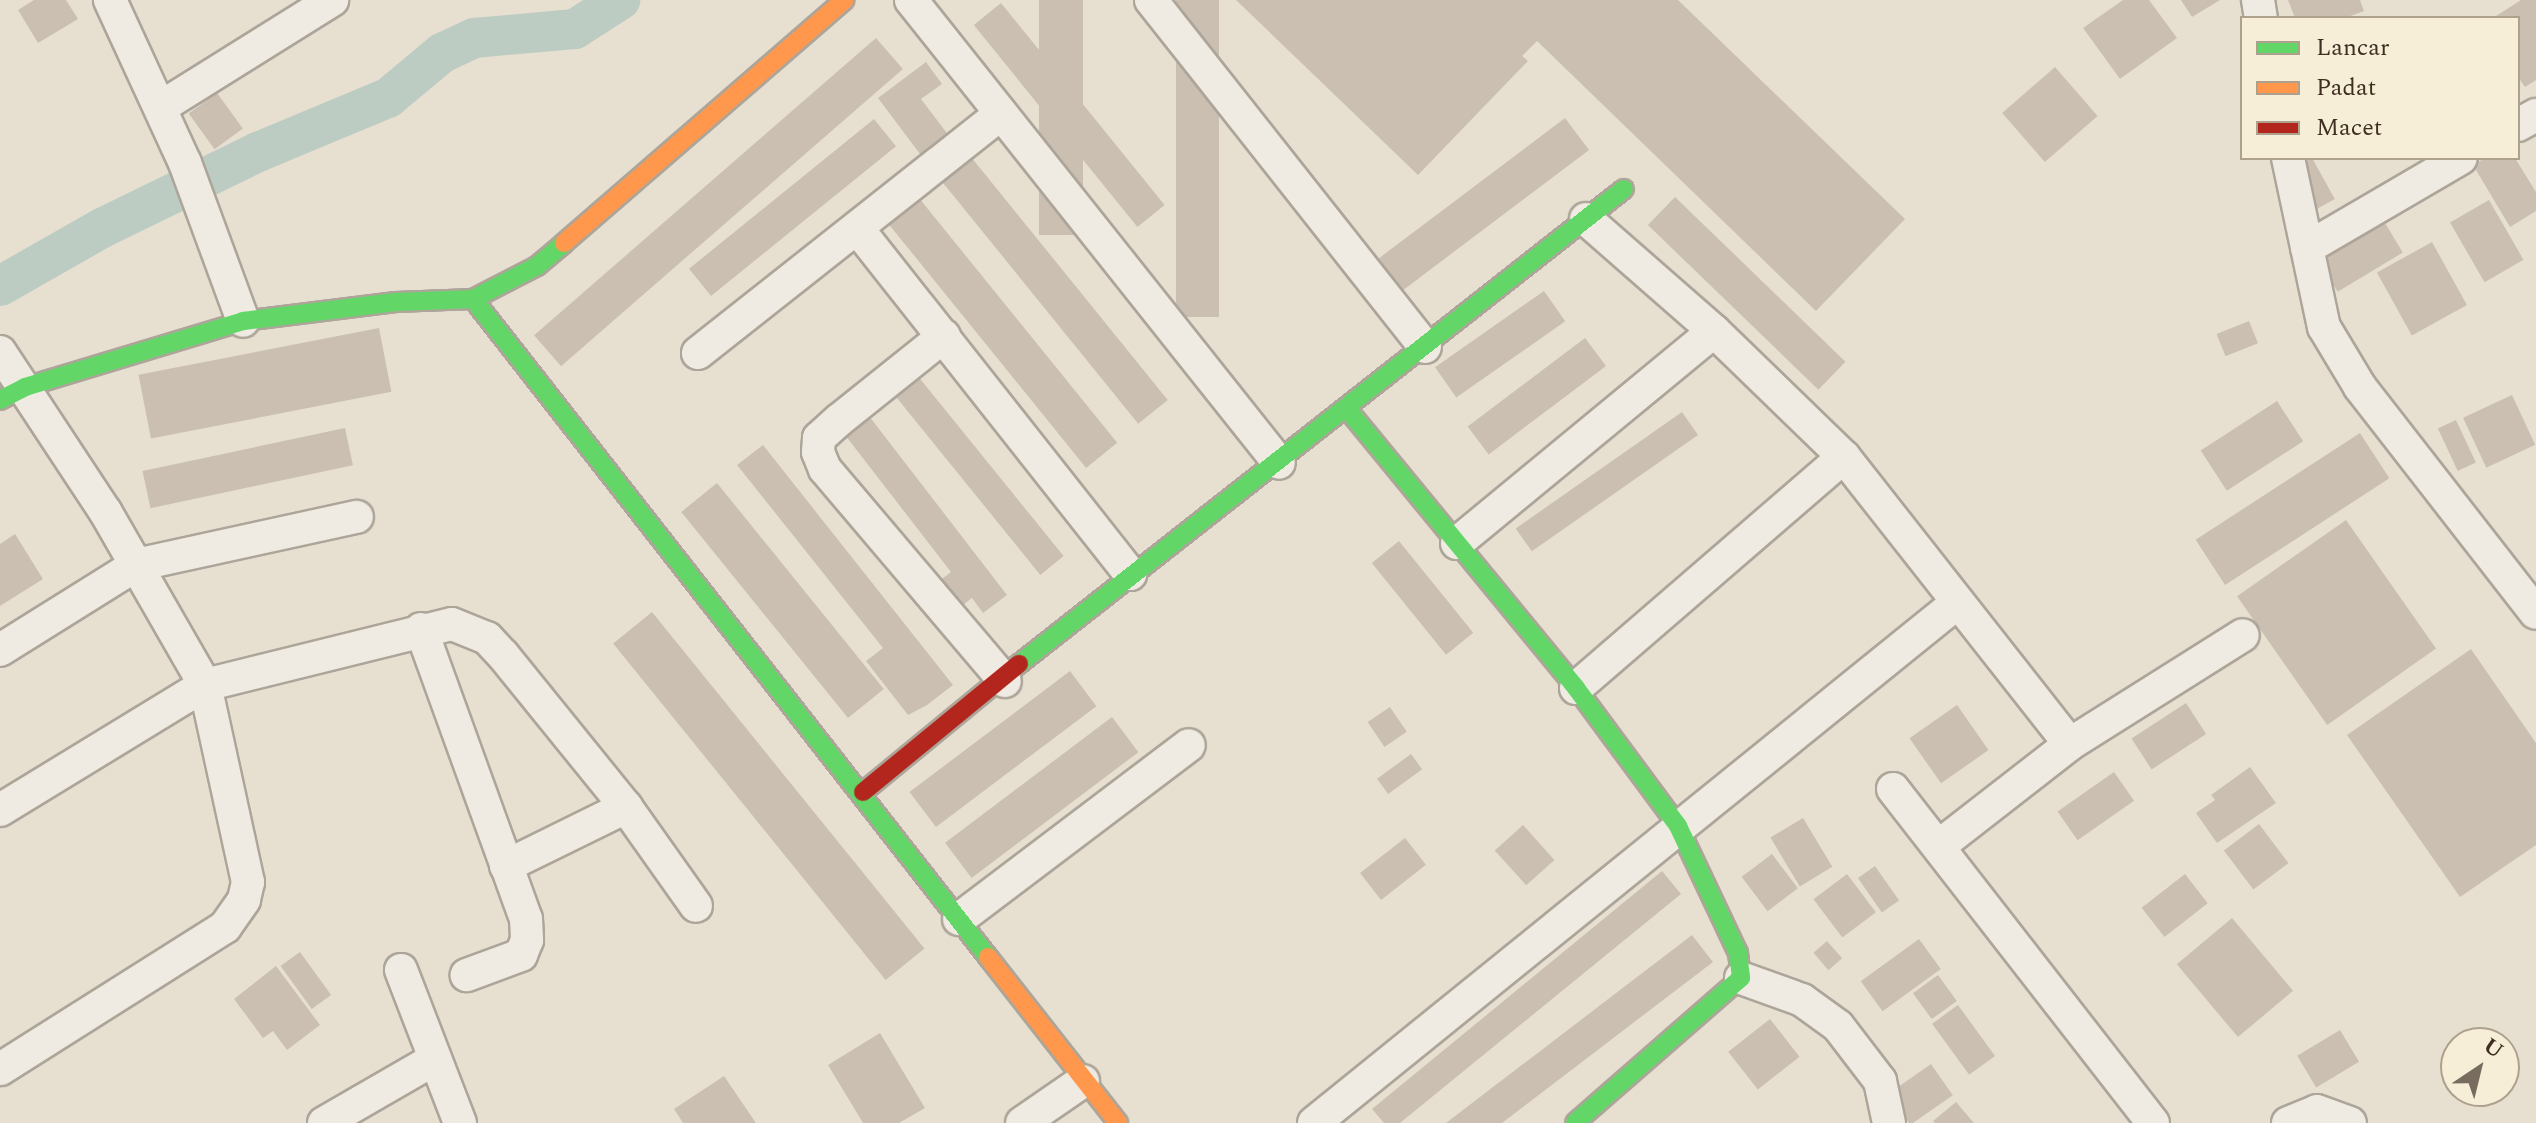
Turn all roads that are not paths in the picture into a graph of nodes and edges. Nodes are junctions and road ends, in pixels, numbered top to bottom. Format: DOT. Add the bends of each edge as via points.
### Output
graph roads {
  1 [pos="110,0"];
  2 [pos="332,0"];
  3 [pos="845,0"];
  4 [pos="911,0"];
  5 [pos="1151,0"];
  6 [pos="161,107"];
  7 [pos="1001,114"];
  8 [pos="2288,160"];
  9 [pos="2458,160"];
  10 [pos="1624,189"];
  11 [pos="1586,219"];
  12 [pos="857,228"];
  13 [pos="2307,248"];
  14 [pos="473,299"];
  15 [pos="243,321"];
  16 [pos="1714,331"];
  17 [pos="944,336"];
  18 [pos="1425,347"];
  19 [pos="0,352"];
  20 [pos="698,353"];
  21 [pos="13,393"];
  22 [pos="1347,409"];
  23 [pos="1844,457"];
  24 [pos="1279,463"];
  25 [pos="357,517"];
  26 [pos="1457,543"];
  27 [pos="136,565"];
  28 [pos="1130,574"];
  29 [pos="1958,602"];
  30 [pos="2536,613"];
  31 [pos="421,629"];
  32 [pos="2243,635"];
  33 [pos="0,650"];
  34 [pos="1005,681"];
  35 [pos="205,685"];
  36 [pos="1576,688"];
  37 [pos="2070,744"];
  38 [pos="1189,745"];
  39 [pos="1893,789"];
  40 [pos="863,792"];
  41 [pos="626,807"];
  42 [pos="0,810"];
  43 [pos="1678,826"];
  44 [pos="1939,846"];
  45 [pos="506,866"];
  46 [pos="696,906"];
  47 [pos="959,919"];
  48 [pos="401,970"];
  49 [pos="467,975"];
  50 [pos="1741,978"];
  51 [pos="435,1059"];
  52 [pos="0,1069"];
  53 [pos="1083,1081"];
  54 [pos="1333,1117"];
  55 [pos="324,1123"];
  56 [pos="460,1123"];
  57 [pos="1022,1123"];
  58 [pos="1118,1123"];
  59 [pos="1575,1123"];
  60 [pos="1889,1123"];
  61 [pos="2153,1123"];
  62 [pos="2288,1123"];
  63 [pos="2350,1123"];
  1 -- 6 [label="street"];
  2 -- 6 [label="street"];
  3 -- 14 [label="street" via="537,266"];
  4 -- 7 [label="street"];
  5 -- 18 [label="street"];
  6 -- 15 [label="street"];
  7 -- 12 [label="street"];
  7 -- 24 [label="street"];
  8 -- 13 [label="street"];
  9 -- 13 [label="street"];
  10 -- 11 [label="street"];
  11 -- 16 [label="street"];
  11 -- 18 [label="street"];
  12 -- 17 [label="street"];
  12 -- 20 [label="street"];
  13 -- 30 [label="street" via="2312,289 2341,359 2451,509"];
  14 -- 15 [label="street" via="396,302"];
  14 -- 40 [label="street"];
  15 -- 21 [label="street"];
  16 -- 23 [label="street"];
  16 -- 26 [label="street"];
  17 -- 28 [label="street"];
  17 -- 34 [label="street" via="819,438 818,452 825,469"];
  18 -- 22 [label="street"];
  19 -- 21 [label="street"];
  21 -- 27 [label="street"];
  22 -- 24 [label="street"];
  22 -- 26 [label="street"];
  23 -- 29 [label="street"];
  23 -- 36 [label="street"];
  24 -- 28 [label="street"];
  25 -- 27 [label="street"];
  26 -- 36 [label="street"];
  27 -- 33 [label="street"];
  27 -- 35 [label="street"];
  28 -- 34 [label="street"];
  29 -- 37 [label="street"];
  29 -- 43 [label="street"];
  31 -- 35 [label="street"];
  31 -- 41 [label="street" via="452,624 487,638"];
  31 -- 45 [label="street"];
  32 -- 37 [label="street"];
  34 -- 40 [label="street"];
  35 -- 42 [label="street"];
  35 -- 52 [label="street" via="248,882 244,900 225,927"];
  36 -- 43 [label="street"];
  37 -- 44 [label="street"];
  38 -- 47 [label="street"];
  39 -- 44 [label="street"];
  40 -- 47 [label="street"];
  41 -- 45 [label="street"];
  41 -- 46 [label="street"];
  43 -- 50 [label="street" via="1738,953"];
  43 -- 54 [label="street"];
  44 -- 61 [label="street"];
  45 -- 49 [label="street" via="526,919 527,940 521,955"];
  47 -- 53 [label="street"];
  48 -- 51 [label="street"];
  50 -- 59 [label="street"];
  50 -- 60 [label="street" via="1802,1000 1838,1026 1880,1081"];
  51 -- 55 [label="street"];
  51 -- 56 [label="street"];
  53 -- 57 [label="street"];
  53 -- 58 [label="street"];
  62 -- 63 [label="street" via="2317,1111"];
}
